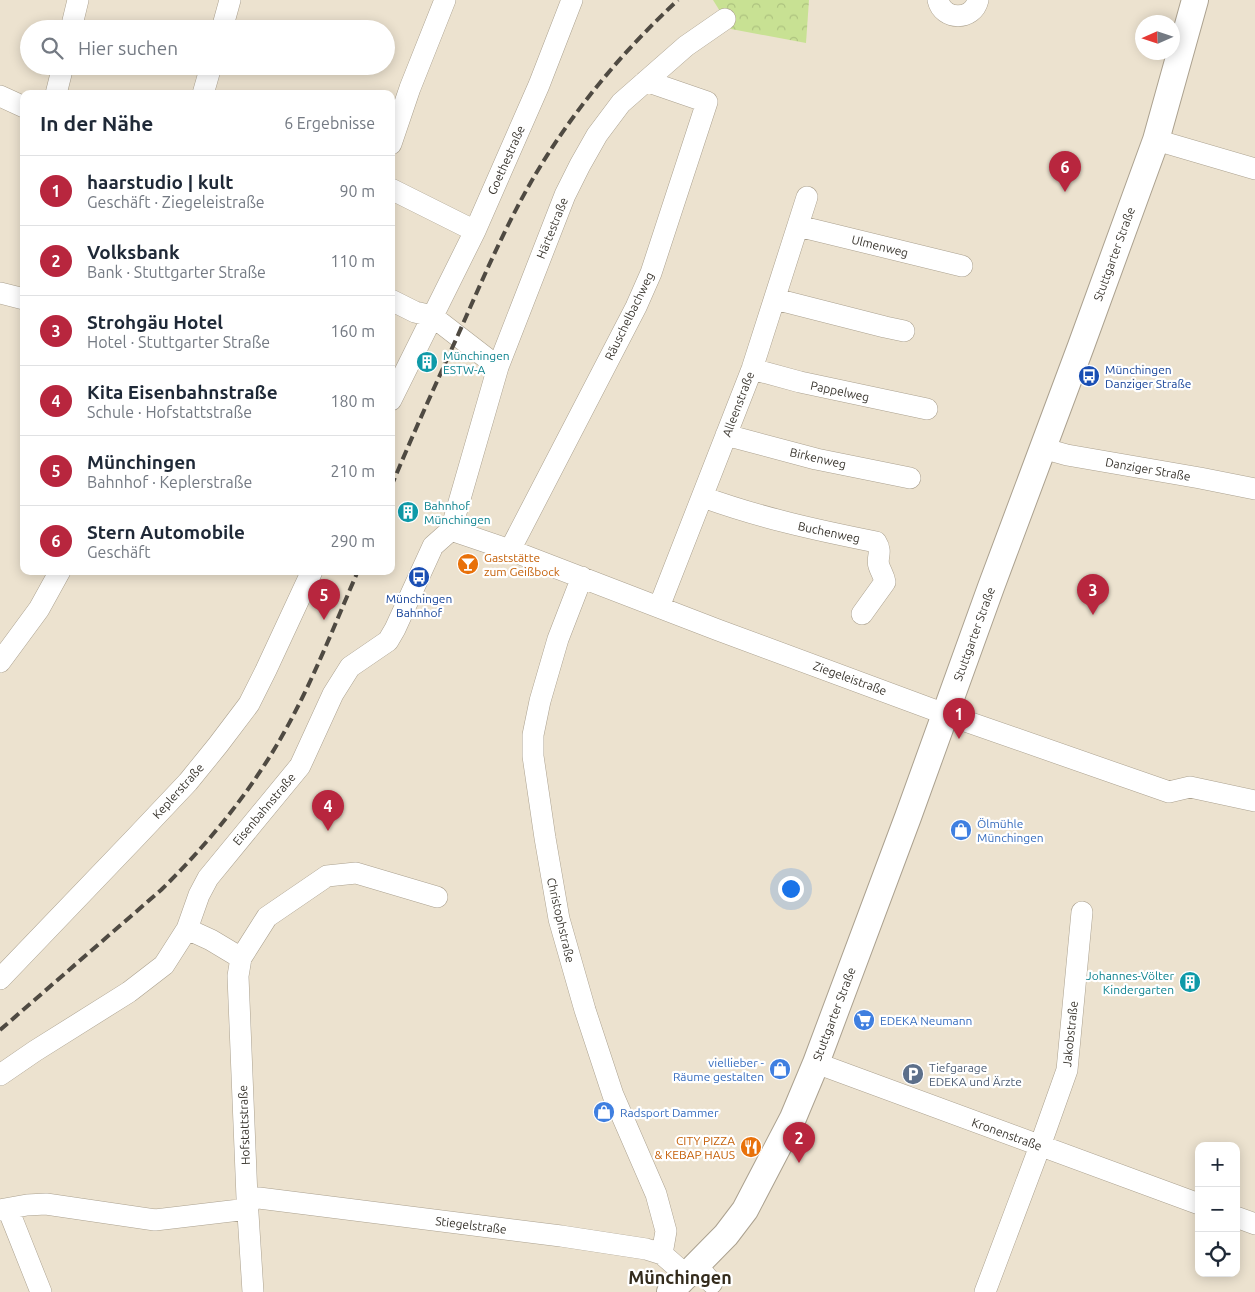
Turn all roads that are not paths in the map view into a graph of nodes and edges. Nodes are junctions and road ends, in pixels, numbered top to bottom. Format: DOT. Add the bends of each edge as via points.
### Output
graph roads {
  1 [pos="78,0"];
  2 [pos="230,0"];
  3 [pos="445,0"];
  4 [pos="572,0"];
  5 [pos="938,0"];
  6 [pos="978,0"];
  7 [pos="1195,0"];
  8 [pos="725,19"];
  9 [pos="73,20"];
  10 [pos="224,20"];
  11 [pos="61,75"];
  12 [pos="208,75"];
  13 [pos="646,81"];
  14 [pos="57,90"];
  15 [pos="203,90"];
  16 [pos="0,96"];
  17 [pos="20,105"];
  18 [pos="395,132"];
  19 [pos="1156,140"];
  20 [pos="1255,169"];
  21 [pos="395,191"];
  22 [pos="807,198"];
  23 [pos="798,226"];
  24 [pos="475,231"];
  25 [pos="962,266"];
  26 [pos="0,293"];
  27 [pos="20,298"];
  28 [pos="775,299"];
  29 [pos="395,302"];
  30 [pos="432,316"];
  31 [pos="904,331"];
  32 [pos="498,367"];
  33 [pos="752,369"];
  34 [pos="395,392"];
  35 [pos="928,409"];
  36 [pos="726,435"];
  37 [pos="1042,448"];
  38 [pos="910,478"];
  39 [pos="1255,489"];
  40 [pos="703,497"];
  41 [pos="450,530"];
  42 [pos="510,550"];
  43 [pos="58,575"];
  44 [pos="310,575"];
  45 [pos="582,577"];
  46 [pos="659,607"];
  47 [pos="862,614"];
  48 [pos="0,662"];
  49 [pos="945,714"];
  50 [pos="1255,801"];
  51 [pos="437,898"];
  52 [pos="1082,912"];
  53 [pos="187,929"];
  54 [pos="241,958"];
  55 [pos="0,979"];
  56 [pos="816,1064"];
  57 [pos="0,1075"];
  58 [pos="1040,1146"];
  59 [pos="1195,1203"];
  60 [pos="248,1204"];
  61 [pos="4,1210"];
  62 [pos="1240,1218"];
  63 [pos="1255,1224"];
  64 [pos="662,1254"];
  65 [pos="691,1279"];
  66 [pos="41,1292"];
  67 [pos="253,1292"];
  68 [pos="985,1292"];
  1 -- 9 [label="street"];
  2 -- 10 [label="street"];
  3 -- 18 [label="street"];
  4 -- 24 [label="street, Goethestraße"];
  5 -- 6 [label="street" via="947,14 958,16 969,13 977,6"];
  7 -- 19 [label="street, Stuttgarter Straße"];
  8 -- 13 [label="street, Härtestraße" via="686,46"];
  11 -- 14 [label="street"];
  12 -- 15 [label="street"];
  13 -- 32 [label="street, Härtestraße" via="609,118 576,172"];
  13 -- 42 [label="street, Räuschelbachweg" via="707,102 651,273"];
  16 -- 17 [label="street"];
  19 -- 20 [label="street"];
  19 -- 37 [label="street, Stuttgarter Straße"];
  21 -- 24 [label="street"];
  22 -- 23 [label="street, Alleenstraße"];
  23 -- 25 [label="street, Ulmenweg"];
  23 -- 28 [label="street, Alleenstraße"];
  24 -- 30 [label="street, Goethestraße"];
  26 -- 27 [label="street"];
  28 -- 31 [label="street"];
  28 -- 33 [label="street, Alleenstraße"];
  29 -- 30 [label="street"];
  30 -- 32 [label="street"];
  30 -- 34 [label="street"];
  32 -- 41 [label="street, Härtestraße"];
  33 -- 35 [label="street, Pappelweg"];
  33 -- 36 [label="street, Alleenstraße"];
  36 -- 38 [label="street, Birkenweg" via="816,459"];
  36 -- 40 [label="street, Alleenstraße"];
  37 -- 39 [label="street, Danziger Straße"];
  37 -- 49 [label="street, Stuttgarter Straße"];
  40 -- 46 [label="street, Alleenstraße"];
  40 -- 47 [label="street, Buchenweg" via="804,528 876,542 880,547 878,563 886,582"];
  41 -- 42 [label="street, Ziegeleistraße"];
  41 -- 53 [label="street, Eisenbahnstraße" via="432,546 388,641 350,667 333,694 300,766 208,878"];
  42 -- 45 [label="street, Ziegeleistraße"];
  43 -- 48 [label="street" via="39,609"];
  44 -- 55 [label="street, Keplerstraße" via="249,704 218,745 188,782"];
  45 -- 46 [label="street, Ziegeleistraße"];
  45 -- 64 [label="street, Christophstraße" via="558,639 540,701 533,735 533,756 559,919 610,1086 656,1194 666,1231"];
  46 -- 49 [label="street, Ziegeleistraße"];
  49 -- 50 [label="street, Ziegeleistraße" via="1168,792 1190,787"];
  49 -- 56 [label="street, Stuttgarter Straße"];
  51 -- 54 [label="street, Hofstattstraße" via="356,873 327,876 267,917"];
  52 -- 58 [label="street, Jakobstraße" via="1067,1070"];
  53 -- 54 [label="street"];
  53 -- 57 [label="street, Eisenbahnstraße" via="164,965 129,992"];
  54 -- 60 [label="street, Hofstattstraße" via="238,976"];
  56 -- 58 [label="street, Kronenstraße"];
  56 -- 65 [label="street, Stuttgarter Straße" via="793,1118 745,1210"];
  58 -- 59 [label="street, Kronenstraße"];
  58 -- 68 [label="street, Jakobstraße"];
  60 -- 61 [label="street, Stiegelstraße" via="155,1220 46,1204"];
  60 -- 64 [label="street, Stiegelstraße" via="259,1198 561,1236"];
  60 -- 67 [label="street, Hofstattstraße"];
  61 -- 66 [label="street"];
  62 -- 63 [label="street"];
  64 -- 65 [label="street, Stiegelstraße"];
}
